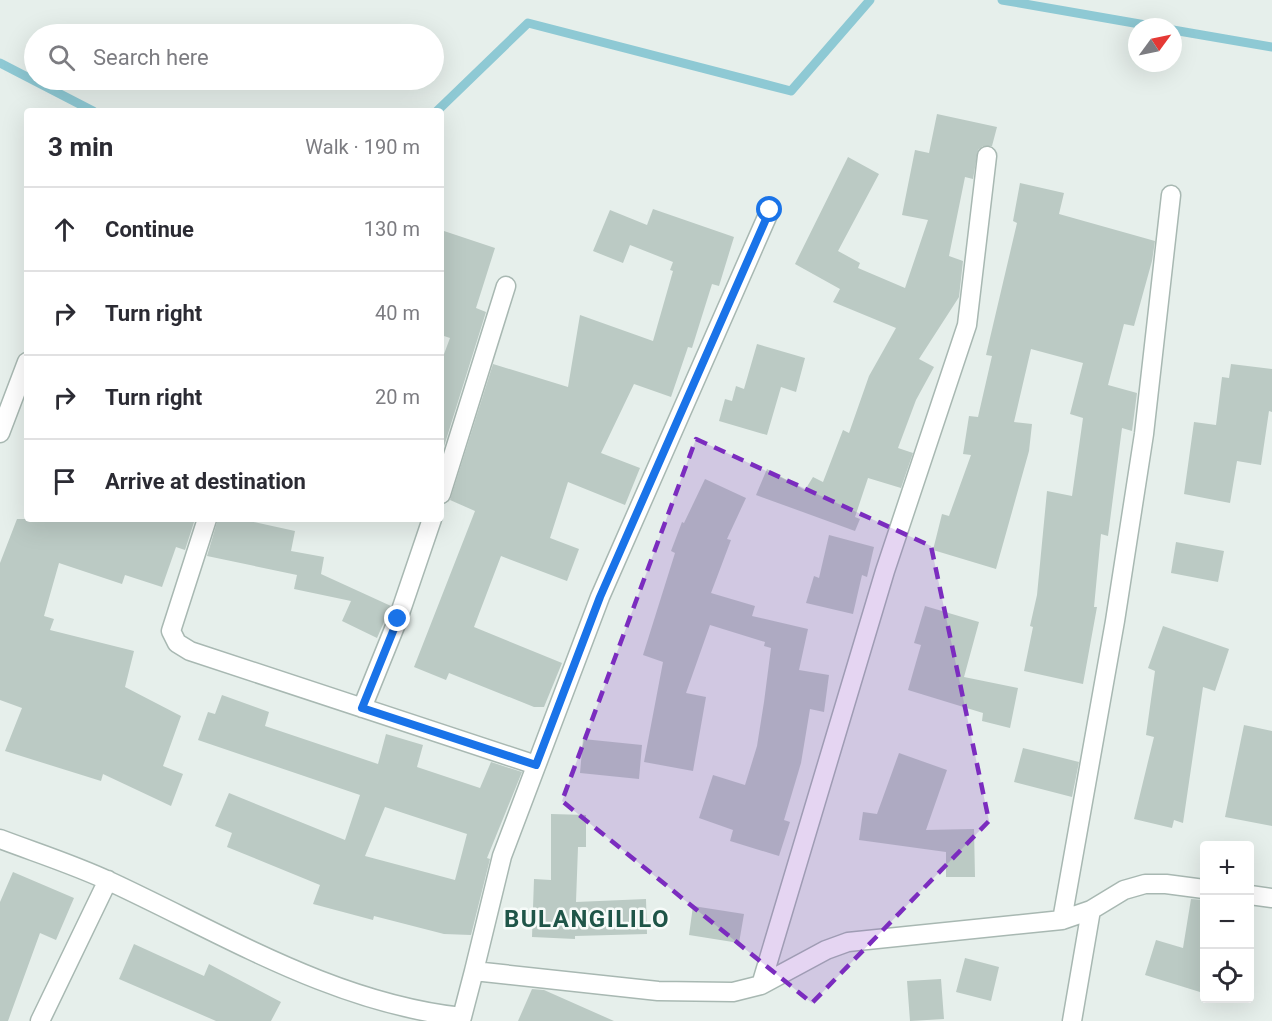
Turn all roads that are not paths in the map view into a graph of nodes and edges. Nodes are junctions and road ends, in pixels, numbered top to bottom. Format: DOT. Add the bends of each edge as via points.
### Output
graph roads {
  1 [pos="987,156"];
  2 [pos="1171,195"];
  3 [pos="770,210"];
  4 [pos="506,286"];
  5 [pos="24,370"];
  6 [pos="0,433"];
  7 [pos="444,484"];
  8 [pos="206,522"];
  9 [pos="431,522"];
  10 [pos="362,708"];
  11 [pos="536,765"];
  12 [pos="0,839"];
  13 [pos="108,880"];
  14 [pos="1200,888"];
  15 [pos="1254,896"];
  16 [pos="1272,898"];
  17 [pos="1091,909"];
  18 [pos="1062,920"];
  19 [pos="474,971"];
  20 [pos="761,985"];
  21 [pos="461,1019"];
  22 [pos="40,1021"];
  23 [pos="1072,1021"];
  1 -- 20 [label="street" via="966,325 885,571"];
  2 -- 18 [label="street" via="1144,434"];
  3 -- 11 [label="street" via="600,597"];
  4 -- 7 [label="street"];
  5 -- 6 [label="street"];
  8 -- 10 [label="street" via="171,631 177,643 190,651"];
  9 -- 10 [label="street"];
  10 -- 11 [label="street"];
  11 -- 19 [label="street" via="502,856"];
  12 -- 13 [label="street"];
  13 -- 21 [label="street" via="318,982 387,1004"];
  13 -- 22 [label="street"];
  14 -- 17 [label="street" via="1144,884 1124,890"];
  15 -- 16 [label="street"];
  17 -- 18 [label="street"];
  17 -- 23 [label="street"];
  18 -- 20 [label="street" via="848,942"];
  19 -- 20 [label="street" via="658,991 733,992"];
  19 -- 21 [label="street"];
}
